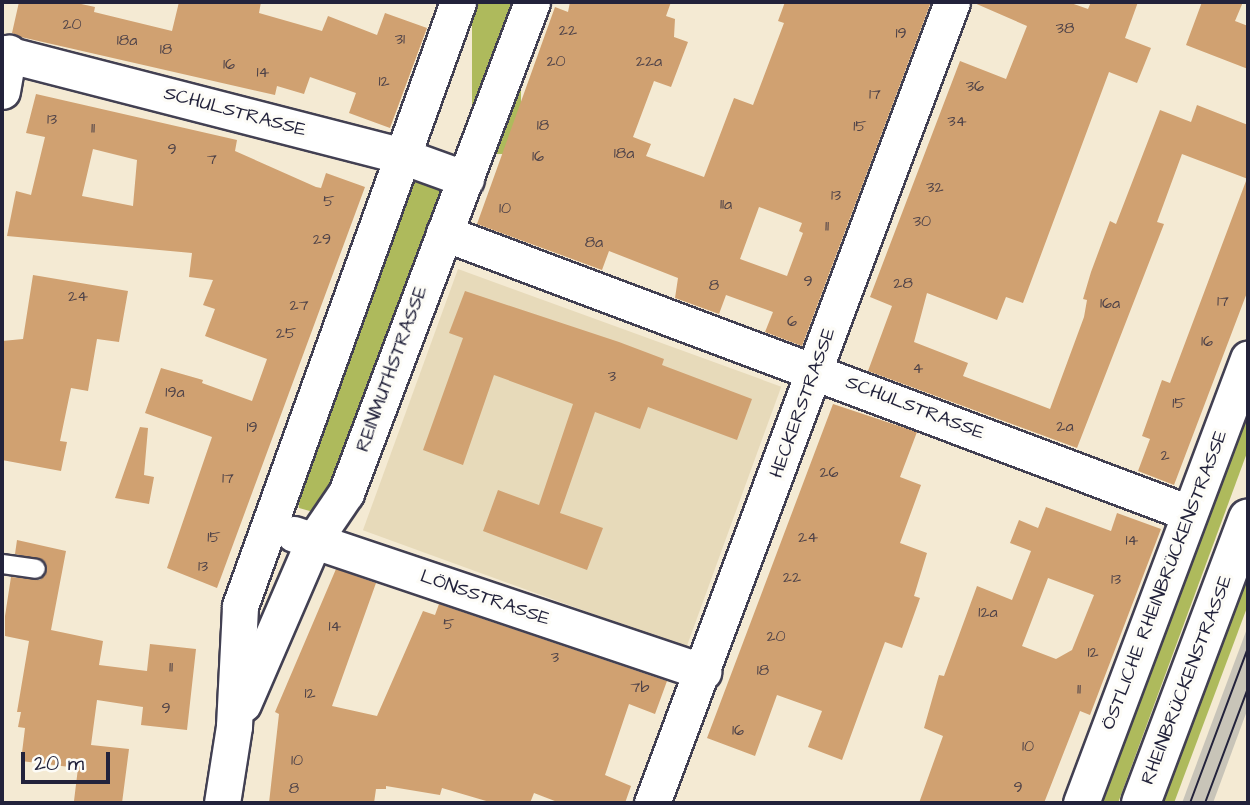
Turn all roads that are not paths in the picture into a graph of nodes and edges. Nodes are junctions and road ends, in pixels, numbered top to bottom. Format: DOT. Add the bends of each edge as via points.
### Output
graph roads {
  1 [pos="458,2"];
  2 [pos="532,2"];
  3 [pos="952,2"];
  4 [pos="5,53"];
  5 [pos="2,91"];
  6 [pos="402,156"];
  7 [pos="466,179"];
  8 [pos="444,233"];
  9 [pos="1248,358"];
  10 [pos="815,370"];
  11 [pos="1189,513"];
  12 [pos="1248,518"];
  13 [pos="267,525"];
  14 [pos="314,540"];
  15 [pos="2,564"];
  16 [pos="36,569"];
  17 [pos="703,672"];
  18 [pos="234,726"];
  19 [pos="222,803"];
  20 [pos="652,803"];
  21 [pos="1081,803"];
  22 [pos="1141,803"];
  1 -- 6 [label="street, REINMUTHSTRASSE"];
  2 -- 7 [label="street, REINMUTHSTRASSE"];
  3 -- 10 [label="street, HECKERSTRASSE"];
  4 -- 5 [label="street"];
  4 -- 6 [label="street, SCHULSTRASSE"];
  6 -- 7 [label="street, SCHULSTRASSE"];
  6 -- 13 [label="street, REINMUTHSTRASSE"];
  7 -- 8 [label="street, REINMUTHSTRASSE"];
  8 -- 10 [label="street, SCHULSTRASSE"];
  8 -- 14 [label="street, REINMUTHSTRASSE" via="346,493"];
  9 -- 11 [label="street, ÖSTLICHE RHEINBRÜCKENSTRASSE"];
  10 -- 11 [label="street, SCHULSTRASSE"];
  10 -- 17 [label="street, HECKERSTRASSE"];
  11 -- 21 [label="street, ÖSTLICHE RHEINBRÜCKENSTRASSE"];
  12 -- 22 [label="main road, RHEINBRÜCKENSTRASSE"];
  13 -- 14 [label="street, LÖNSSTRASSE"];
  13 -- 18 [label="street, REINMUTHSTRASSE" via="240,606"];
  14 -- 17 [label="street, LÖNSSTRASSE"];
  14 -- 18 [label="street, REINMUTHSTRASSE"];
  15 -- 16 [label="lane"];
  17 -- 20 [label="street, HECKERSTRASSE"];
  18 -- 19 [label="street, REINMUTHSTRASSE"];
}
